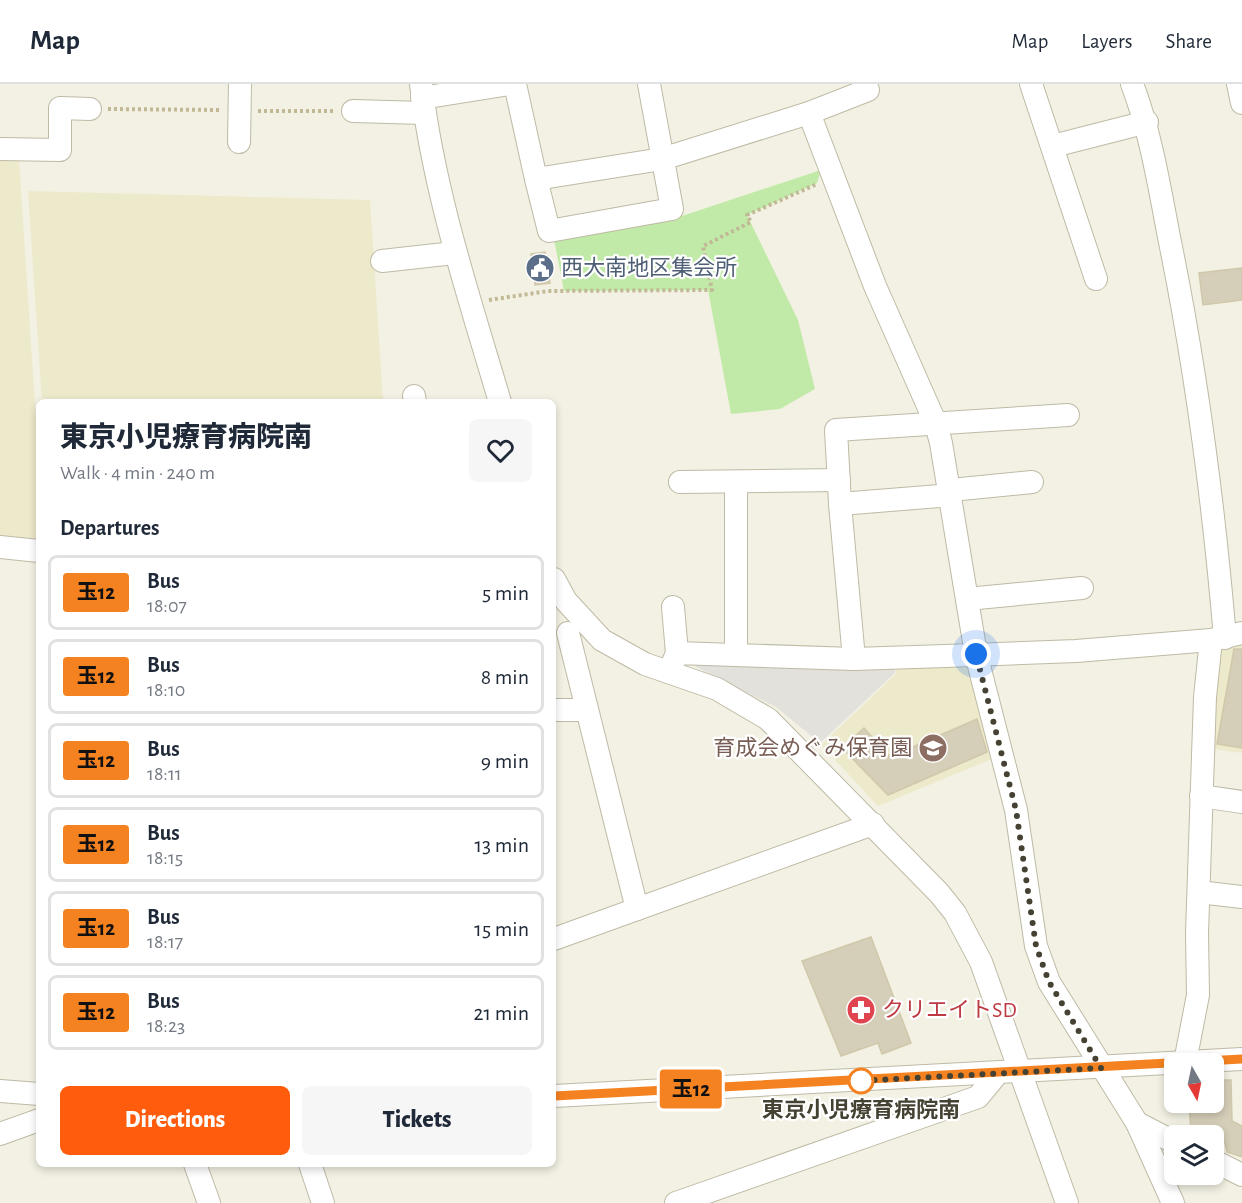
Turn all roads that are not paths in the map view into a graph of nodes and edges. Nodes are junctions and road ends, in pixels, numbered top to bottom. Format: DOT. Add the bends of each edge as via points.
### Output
graph roads {
  1 [pos="240,84"];
  2 [pos="509,84"];
  3 [pos="515,84"];
  4 [pos="649,84"];
  5 [pos="1031,84"];
  6 [pos="1132,84"];
  7 [pos="1238,84"];
  8 [pos="872,86"];
  9 [pos="422,98"];
  10 [pos="1242,103"];
  11 [pos="90,109"];
  12 [pos="353,111"];
  13 [pos="809,113"];
  14 [pos="1147,122"];
  15 [pos="239,142"];
  16 [pos="1053,146"];
  17 [pos="0,149"];
  18 [pos="662,159"];
  19 [pos="536,179"];
  20 [pos="454,253"];
  21 [pos="382,261"];
  22 [pos="1096,279"];
  23 [pos="499,399"];
  24 [pos="1068,415"];
  25 [pos="936,424"];
  26 [pos="839,480"];
  27 [pos="680,482"];
  28 [pos="736,482"];
  29 [pos="1032,482"];
  30 [pos="951,492"];
  31 [pos="840,504"];
  32 [pos="0,547"];
  33 [pos="36,551"];
  34 [pos="556,583"];
  35 [pos="1082,588"];
  36 [pos="967,599"];
  37 [pos="673,607"];
  38 [pos="569,629"];
  39 [pos="1226,637"];
  40 [pos="976,654"];
  41 [pos="736,655"];
  42 [pos="854,659"];
  43 [pos="673,663"];
  44 [pos="556,710"];
  45 [pos="587,710"];
  46 [pos="1201,796"];
  47 [pos="1242,802"];
  48 [pos="873,824"];
  49 [pos="1198,892"];
  50 [pos="1242,897"];
  51 [pos="637,909"];
  52 [pos="556,938"];
  53 [pos="1187,1053"];
  54 [pos="1242,1059"];
  55 [pos="1224,1060"];
  56 [pos="1164,1064"];
  57 [pos="1101,1068"];
  58 [pos="1008,1073"];
  59 [pos="0,1091"];
  60 [pos="36,1094"];
  61 [pos="556,1096"];
  62 [pos="36,1121"];
  63 [pos="1137,1123"];
  64 [pos="0,1134"];
  65 [pos="1164,1137"];
  66 [pos="1224,1166"];
  67 [pos="196,1167"];
  68 [pos="311,1167"];
  69 [pos="1242,1175"];
  70 [pos="703,1198"];
  71 [pos="209,1203"];
  72 [pos="323,1203"];
  73 [pos="676,1203"];
  74 [pos="1067,1203"];
  75 [pos="1173,1203"];
  1 -- 15 [label="street"];
  2 -- 9 [label="street"];
  3 -- 19 [label="street"];
  4 -- 18 [label="street"];
  5 -- 16 [label="street"];
  6 -- 14 [label="street"];
  7 -- 10 [label="street"];
  8 -- 13 [label="street"];
  9 -- 12 [label="street"];
  9 -- 20 [label="street"];
  11 -- 17 [label="street" via="60,108 60,150"];
  13 -- 18 [label="street"];
  13 -- 25 [label="street" via="875,286"];
  14 -- 16 [label="street"];
  14 -- 39 [label="street" via="1205,447"];
  16 -- 22 [label="street"];
  18 -- 19 [label="street"];
  18 -- 19 [label="street" via="672,208 549,231"];
  20 -- 21 [label="street"];
  20 -- 23 [label="street"];
  24 -- 25 [label="street"];
  25 -- 26 [label="street" via="836,430"];
  25 -- 30 [label="street"];
  26 -- 28 [label="street"];
  26 -- 31 [label="street"];
  27 -- 28 [label="street"];
  28 -- 41 [label="street"];
  29 -- 30 [label="street"];
  30 -- 31 [label="street"];
  30 -- 36 [label="street"];
  31 -- 42 [label="street"];
  32 -- 33 [label="street"];
  34 -- 38 [label="street" via="566,601"];
  35 -- 36 [label="street"];
  36 -- 40 [label="street"];
  37 -- 43 [label="street"];
  38 -- 43 [label="street" via="602,640 623,654"];
  38 -- 45 [label="street"];
  39 -- 40 [label="street" via="1076,651"];
  39 -- 46 [label="street" via="1205,697"];
  40 -- 42 [label="street"];
  40 -- 57 [label="street" via="1016,810 1036,946 1049,982"];
  41 -- 42 [label="street"];
  41 -- 43 [label="street"];
  43 -- 48 [label="street" via="768,719"];
  44 -- 45 [label="street"];
  45 -- 51 [label="street"];
  46 -- 47 [label="street"];
  46 -- 49 [label="street"];
  48 -- 51 [label="street"];
  48 -- 58 [label="street" via="939,892 959,921 981,962"];
  49 -- 50 [label="street"];
  49 -- 53 [label="street" via="1198,995"];
  51 -- 52 [label="street"];
  54 -- 55 [label="street"];
  56 -- 57 [label="street"];
  57 -- 58 [label="street"];
  57 -- 63 [label="street"];
  58 -- 61 [label="street"];
  58 -- 70 [label="street" via="978,1098"];
  58 -- 74 [label="street"];
  59 -- 60 [label="street"];
  62 -- 64 [label="street"];
  63 -- 65 [label="street"];
  63 -- 75 [label="street"];
  66 -- 69 [label="street"];
  67 -- 71 [label="street"];
  68 -- 72 [label="street"];
  70 -- 73 [label="street"];
}
